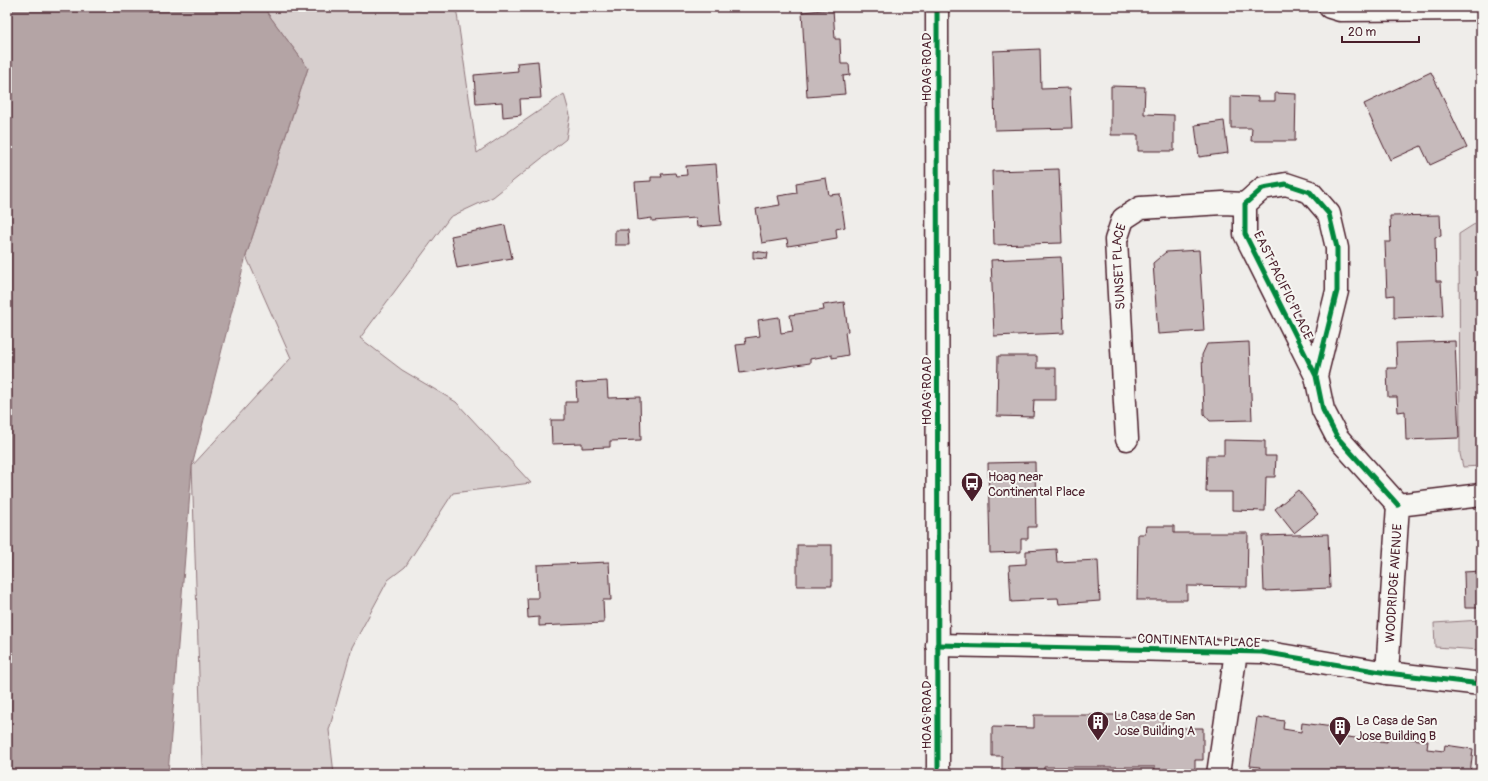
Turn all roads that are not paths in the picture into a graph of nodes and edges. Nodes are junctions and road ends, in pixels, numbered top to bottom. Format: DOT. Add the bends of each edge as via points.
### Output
graph roads {
  1 [pos="937,7"];
  2 [pos="1330,7"];
  3 [pos="1481,9"];
  4 [pos="1245,204"];
  5 [pos="1316,376"];
  6 [pos="1127,439"];
  7 [pos="1481,495"];
  8 [pos="1398,506"];
  9 [pos="937,645"];
  10 [pos="1236,652"];
  11 [pos="1387,673"];
  12 [pos="1481,684"];
  13 [pos="938,774"];
  14 [pos="1218,774"];
  1 -- 9 [label="street, HOAG ROAD"];
  2 -- 3 [label="street" via="1340,10"];
  4 -- 5 [label="street, EAST PACIFIC PLACE" via="1245,234"];
  4 -- 5 [label="street, EAST PACIFIC PLACE" via="1264,188 1286,184 1310,192 1329,214 1337,248 1337,291"];
  4 -- 6 [label="street, SUNSET PLACE" via="1140,208 1123,219 1116,240"];
  5 -- 8 [label="street, EAST PACIFIC PLACE" via="1323,410 1337,437"];
  7 -- 8 [label="street, WOODRIDGE AVENUE"];
  8 -- 11 [label="street, WOODRIDGE AVENUE"];
  9 -- 10 [label="street, CONTINENTAL PLACE"];
  9 -- 13 [label="street, HOAG ROAD"];
  10 -- 11 [label="street, CONTINENTAL PLACE" via="1262,652"];
  10 -- 14 [label="street"];
  11 -- 12 [label="street, CONTINENTAL PLACE"];
}
